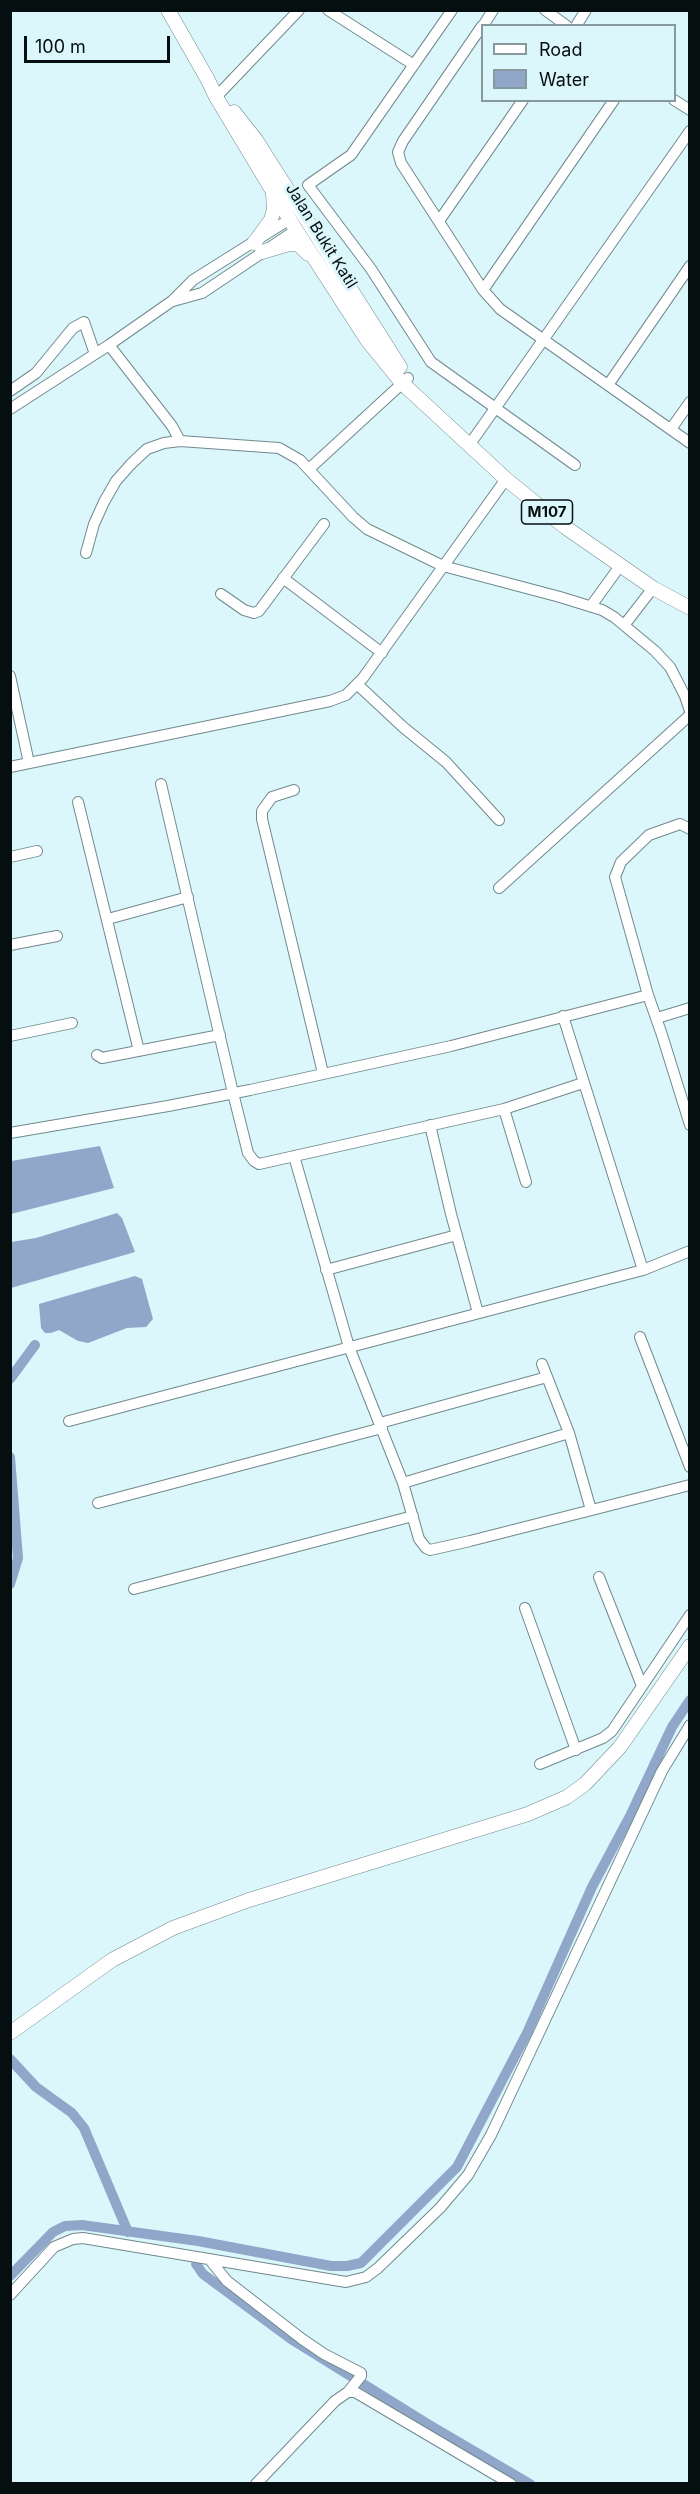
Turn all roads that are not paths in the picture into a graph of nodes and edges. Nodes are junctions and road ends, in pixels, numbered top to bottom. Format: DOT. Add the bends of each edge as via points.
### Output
graph roads {
  1 [pos="168,10"];
  2 [pos="299,10"];
  3 [pos="328,10"];
  4 [pos="452,10"];
  5 [pos="493,10"];
  6 [pos="545,10"];
  7 [pos="586,10"];
  8 [pos="484,24"];
  9 [pos="564,24"];
  10 [pos="577,24"];
  11 [pos="481,29"];
  12 [pos="414,65"];
  13 [pos="218,95"];
  14 [pos="676,101"];
  15 [pos="522,102"];
  16 [pos="613,102"];
  17 [pos="690,110"];
  18 [pos="690,131"];
  19 [pos="271,188"];
  20 [pos="290,194"];
  21 [pos="439,221"];
  22 [pos="295,223"];
  23 [pos="318,238"];
  24 [pos="258,247"];
  25 [pos="690,266"];
  26 [pos="325,274"];
  27 [pos="483,290"];
  28 [pos="544,340"];
  29 [pos="109,345"];
  30 [pos="95,354"];
  31 [pos="405,381"];
  32 [pos="608,385"];
  33 [pos="10,391"];
  34 [pos="690,402"];
  35 [pos="495,408"];
  36 [pos="10,409"];
  37 [pos="670,429"];
  38 [pos="180,441"];
  39 [pos="690,443"];
  40 [pos="470,444"];
  41 [pos="575,465"];
  42 [pos="309,469"];
  43 [pos="506,479"];
  44 [pos="324,524"];
  45 [pos="86,553"];
  46 [pos="443,566"];
  47 [pos="620,566"];
  48 [pos="283,578"];
  49 [pos="653,588"];
  50 [pos="221,594"];
  51 [pos="591,606"];
  52 [pos="690,608"];
  53 [pos="625,624"];
  54 [pos="382,653"];
  55 [pos="10,676"];
  56 [pos="358,685"];
  57 [pos="690,713"];
  58 [pos="29,763"];
  59 [pos="10,767"];
  60 [pos="161,784"];
  61 [pos="294,790"];
  62 [pos="78,802"];
  63 [pos="499,820"];
  64 [pos="690,829"];
  65 [pos="37,851"];
  66 [pos="10,857"];
  67 [pos="499,888"];
  68 [pos="188,897"];
  69 [pos="108,919"];
  70 [pos="57,936"];
  71 [pos="10,945"];
  72 [pos="648,995"];
  73 [pos="690,1008"];
  74 [pos="563,1016"];
  75 [pos="657,1018"];
  76 [pos="72,1023"];
  77 [pos="220,1035"];
  78 [pos="10,1036"];
  79 [pos="139,1051"];
  80 [pos="97,1055"];
  81 [pos="323,1073"];
  82 [pos="583,1083"];
  83 [pos="233,1093"];
  84 [pos="504,1109"];
  85 [pos="430,1125"];
  86 [pos="690,1125"];
  87 [pos="10,1133"];
  88 [pos="294,1156"];
  89 [pos="526,1182"];
  90 [pos="457,1234"];
  91 [pos="690,1251"];
  92 [pos="326,1270"];
  93 [pos="643,1270"];
  94 [pos="478,1313"];
  95 [pos="640,1337"];
  96 [pos="349,1347"];
  97 [pos="542,1364"];
  98 [pos="547,1377"];
  99 [pos="69,1421"];
  100 [pos="381,1426"];
  101 [pos="569,1433"];
  102 [pos="690,1467"];
  103 [pos="403,1483"];
  104 [pos="690,1485"];
  105 [pos="98,1503"];
  106 [pos="591,1510"];
  107 [pos="413,1516"];
  108 [pos="599,1577"];
  109 [pos="134,1589"];
  110 [pos="525,1608"];
  111 [pos="690,1615"];
  112 [pos="690,1646"];
  113 [pos="642,1686"];
  114 [pos="688,1730"];
  115 [pos="576,1750"];
  116 [pos="540,1764"];
  117 [pos="10,2032"];
  118 [pos="210,2260"];
  119 [pos="10,2295"];
  120 [pos="349,2391"];
  121 [pos="255,2484"];
  122 [pos="511,2484"];
  1 -- 13 [label="main road, Jalan Bukit Katil / M107"];
  2 -- 13 [label="street"];
  3 -- 12 [label="street"];
  4 -- 12 [label="street"];
  5 -- 8 [label="street"];
  6 -- 9 [label="street"];
  7 -- 10 [label="street"];
  11 -- 21 [label="street" via="398,152 401,164"];
  12 -- 35 [label="street" via="351,155 308,185 371,269 431,362"];
  13 -- 19 [label="main road, Jalan Bukit Katil / M107"];
  13 -- 20 [label="main road, Jalan Bukit Katil / M107" via="256,141"];
  14 -- 17 [label="street"];
  15 -- 21 [label="street"];
  16 -- 27 [label="street"];
  18 -- 28 [label="street"];
  19 -- 22 [label="main road, Jalan Bukit Katil / M107"];
  19 -- 24 [label="main road" via="275,201 271,220"];
  20 -- 22 [label="main road"];
  20 -- 23 [label="main road, Jalan Bukit Katil / M107"];
  21 -- 27 [label="street"];
  22 -- 23 [label="main road"];
  22 -- 24 [label="street"];
  22 -- 26 [label="main road, Jalan Bukit Katil / M107"];
  23 -- 31 [label="main road, Jalan Bukit Katil / M107"];
  24 -- 26 [label="main road" via="297,244"];
  24 -- 29 [label="street" via="193,280 172,301"];
  25 -- 32 [label="street"];
  26 -- 31 [label="main road, Jalan Bukit Katil / M107" via="367,340"];
  27 -- 28 [label="street" via="500,309"];
  28 -- 32 [label="street"];
  28 -- 35 [label="street"];
  29 -- 30 [label="street"];
  29 -- 38 [label="street"];
  30 -- 33 [label="street" via="84,322 73,328 36,373"];
  30 -- 36 [label="street"];
  31 -- 40 [label="main road, Jalan Bukit Katil / M107"];
  31 -- 42 [label="street"];
  32 -- 37 [label="street"];
  34 -- 37 [label="street"];
  35 -- 40 [label="street"];
  35 -- 41 [label="street"];
  37 -- 39 [label="street"];
  38 -- 42 [label="street" via="279,448"];
  38 -- 45 [label="street" via="147,449 131,464 104,502"];
  40 -- 43 [label="main road, Jalan Bukit Katil / M107"];
  42 -- 46 [label="street" via="367,529"];
  43 -- 46 [label="street"];
  43 -- 47 [label="main road, Jalan Bukit Katil / M107"];
  44 -- 48 [label="street"];
  46 -- 51 [label="street"];
  46 -- 54 [label="street"];
  47 -- 49 [label="main road, Jalan Bukit Katil / M107"];
  47 -- 51 [label="street"];
  48 -- 50 [label="street" via="254,613"];
  48 -- 54 [label="street"];
  49 -- 52 [label="main road, Jalan Bukit Katil / M107"];
  49 -- 53 [label="street"];
  51 -- 53 [label="street"];
  53 -- 57 [label="street" via="670,667"];
  54 -- 56 [label="street"];
  55 -- 58 [label="street"];
  56 -- 58 [label="street" via="346,695 330,700"];
  56 -- 63 [label="street" via="446,762"];
  57 -- 67 [label="street"];
  58 -- 59 [label="street"];
  60 -- 68 [label="street"];
  61 -- 81 [label="street" via="272,797 262,811 262,819"];
  62 -- 69 [label="street"];
  64 -- 72 [label="street" via="680,824 649,835 615,872"];
  65 -- 66 [label="street"];
  68 -- 69 [label="street"];
  68 -- 77 [label="street"];
  69 -- 79 [label="street"];
  70 -- 71 [label="street"];
  72 -- 74 [label="street"];
  72 -- 75 [label="street"];
  73 -- 75 [label="street"];
  74 -- 81 [label="street" via="451,1046"];
  74 -- 82 [label="street"];
  75 -- 86 [label="street"];
  76 -- 78 [label="street"];
  77 -- 79 [label="street"];
  77 -- 83 [label="street"];
  79 -- 80 [label="street" via="102,1058"];
  81 -- 83 [label="street"];
  82 -- 84 [label="street"];
  82 -- 93 [label="street"];
  83 -- 87 [label="street"];
  83 -- 88 [label="street" via="248,1153 254,1161 259,1164"];
  84 -- 85 [label="street"];
  84 -- 89 [label="street"];
  85 -- 88 [label="street"];
  85 -- 90 [label="street"];
  88 -- 92 [label="street"];
  90 -- 92 [label="street"];
  90 -- 94 [label="street"];
  91 -- 93 [label="street"];
  92 -- 96 [label="street"];
  93 -- 94 [label="street"];
  94 -- 96 [label="street"];
  95 -- 102 [label="street"];
  96 -- 99 [label="street"];
  96 -- 100 [label="street"];
  97 -- 98 [label="street"];
  98 -- 100 [label="street"];
  98 -- 101 [label="street"];
  100 -- 103 [label="street"];
  100 -- 105 [label="street"];
  101 -- 103 [label="street"];
  101 -- 106 [label="street"];
  103 -- 107 [label="street"];
  104 -- 106 [label="street"];
  106 -- 107 [label="street" via="430,1550 419,1539"];
  107 -- 109 [label="street"];
  108 -- 113 [label="street"];
  110 -- 115 [label="street"];
  111 -- 113 [label="street"];
  112 -- 117 [label="main road" via="620,1747 567,1797 528,1814 249,1900 173,1928 112,1960"];
  113 -- 115 [label="street" via="608,1734"];
  114 -- 118 [label="street" via="662,1771 492,2135 468,2175 440,2208 378,2268 355,2281"];
  115 -- 116 [label="street"];
  118 -- 119 [label="street" via="73,2239 54,2247"];
  118 -- 120 [label="street" via="246,2296 314,2347 358,2371 361,2376"];
  120 -- 121 [label="street"];
  120 -- 122 [label="street"];
}
